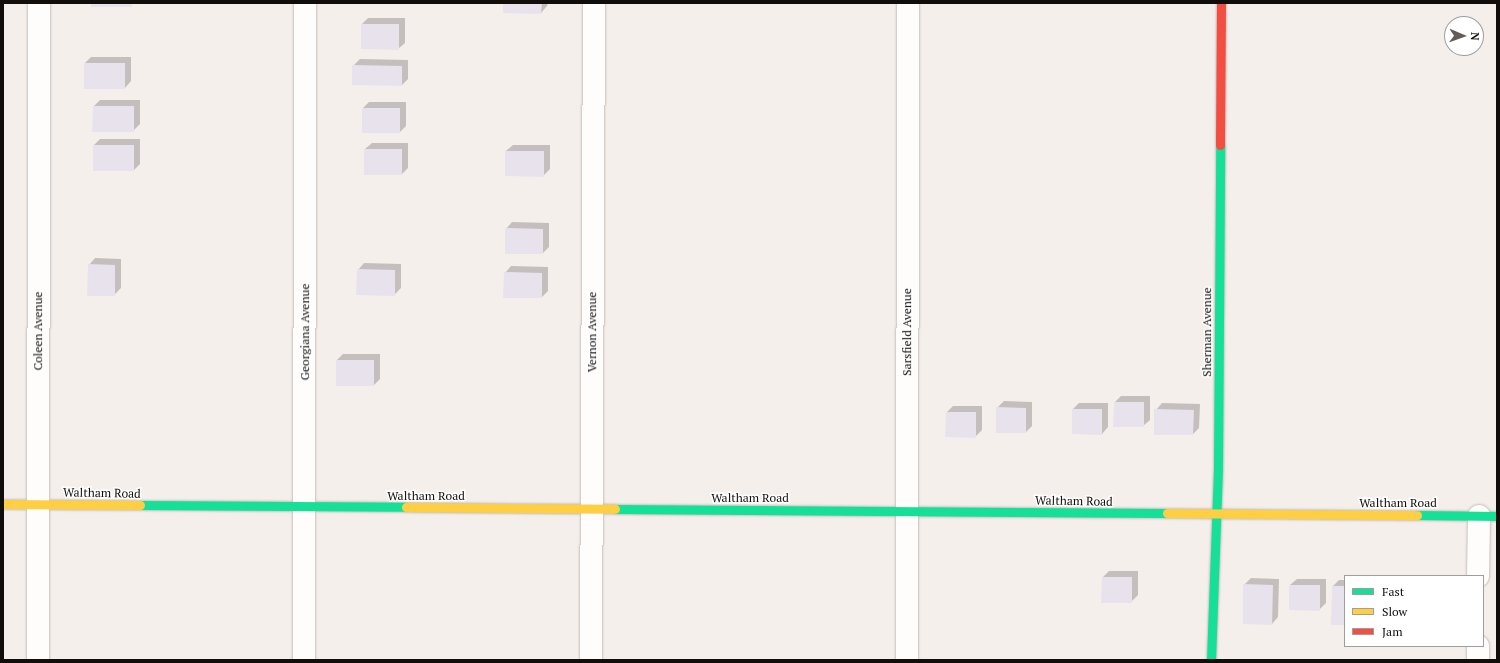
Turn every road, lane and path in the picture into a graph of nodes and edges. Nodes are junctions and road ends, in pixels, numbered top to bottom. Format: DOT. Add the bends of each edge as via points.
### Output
graph roads {
  1 [pos="39,3"];
  2 [pos="305,3"];
  3 [pos="594,3"];
  4 [pos="908,3"];
  5 [pos="1221,3"];
  6 [pos="3,504"];
  7 [pos="38,504"];
  8 [pos="305,507"];
  9 [pos="591,508"];
  10 [pos="907,511"];
  11 [pos="1214,514"];
  12 [pos="1488,516"];
  13 [pos="1478,575"];
  14 [pos="1478,647"];
  15 [pos="38,660"];
  16 [pos="304,660"];
  17 [pos="591,660"];
  18 [pos="907,660"];
  19 [pos="1211,660"];
  20 [pos="1478,660"];
  1 -- 7 [label="street, Coleen Avenue"];
  2 -- 8 [label="street, Georgiana Avenue"];
  3 -- 9 [label="street, Vernon Avenue"];
  4 -- 10 [label="street, Sarsfield Avenue"];
  5 -- 11 [label="street, Sherman Avenue" via="1218,467"];
  6 -- 7 [label="street, Waltham Road"];
  7 -- 8 [label="street, Waltham Road"];
  7 -- 15 [label="street, Coleen Avenue"];
  8 -- 9 [label="street, Waltham Road"];
  8 -- 16 [label="street, Georgiana Avenue"];
  9 -- 10 [label="street, Waltham Road"];
  9 -- 17 [label="street, Vernon Avenue"];
  10 -- 11 [label="street, Waltham Road"];
  10 -- 18 [label="street, Sarsfield Avenue"];
  11 -- 12 [label="street, Waltham Road"];
  11 -- 19 [label="street, Sherman Avenue"];
  12 -- 13 [label="street"];
  14 -- 20 [label="street"];
}
